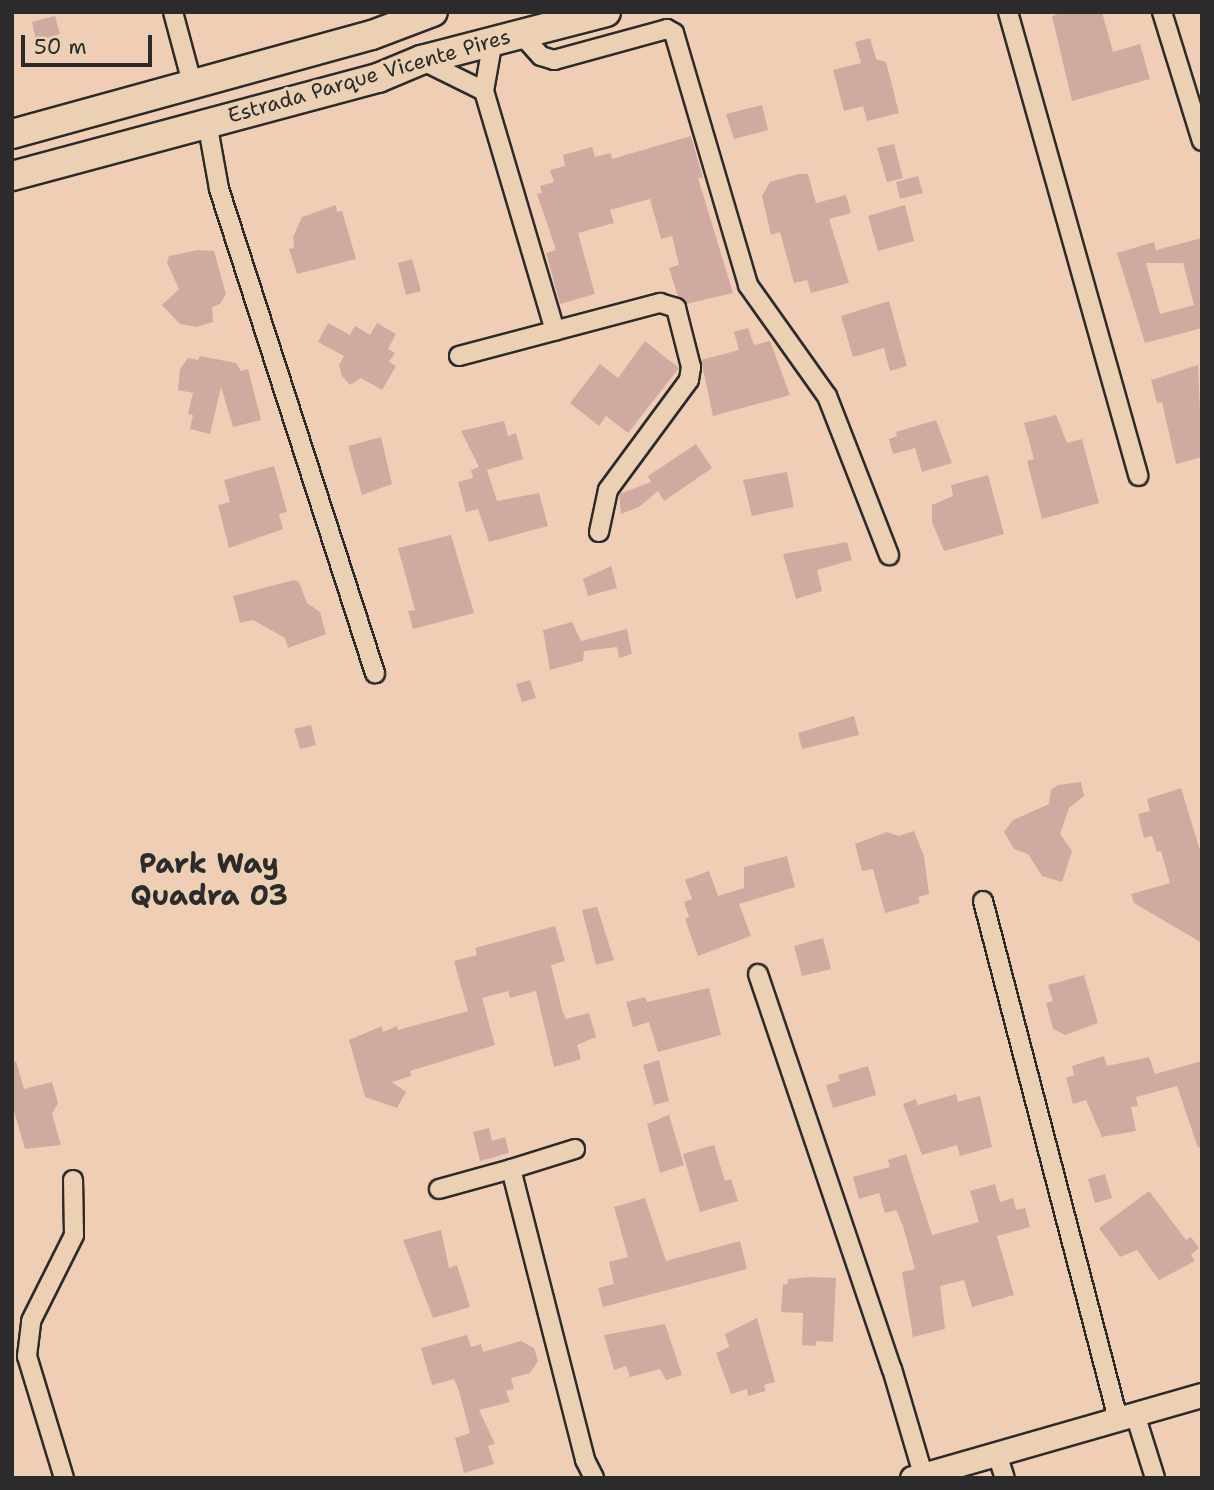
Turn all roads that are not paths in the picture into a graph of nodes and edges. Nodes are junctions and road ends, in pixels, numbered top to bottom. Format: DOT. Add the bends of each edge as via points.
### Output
graph roads {
  1 [pos="173,12"];
  2 [pos="433,12"];
  3 [pos="606,12"];
  4 [pos="1008,12"];
  5 [pos="1162,12"];
  6 [pos="507,37"];
  7 [pos="421,60"];
  8 [pos="192,83"];
  9 [pos="484,91"];
  10 [pos="207,122"];
  11 [pos="12,134"];
  12 [pos="1202,141"];
  13 [pos="12,176"];
  14 [pos="555,331"];
  15 [pos="458,356"];
  16 [pos="1138,476"];
  17 [pos="599,532"];
  18 [pos="889,555"];
  19 [pos="374,673"];
  20 [pos="983,901"];
  21 [pos="758,974"];
  22 [pos="575,1149"];
  23 [pos="511,1169"];
  24 [pos="73,1180"];
  25 [pos="439,1189"];
  26 [pos="1202,1395"];
  27 [pos="1127,1416"];
  28 [pos="997,1454"];
  29 [pos="917,1476"];
  30 [pos="64,1478"];
  31 [pos="594,1478"];
  32 [pos="1005,1478"];
  33 [pos="1156,1478"];
  1 -- 8 [label="street"];
  2 -- 8 [label="main road, Estrada Parque Vicente Pires" via="372,35"];
  3 -- 6 [label="main road, Estrada Parque Vicente Pires"];
  4 -- 16 [label="street"];
  5 -- 12 [label="street"];
  6 -- 7 [label="main road, Estrada Parque Vicente Pires"];
  6 -- 9 [label="street"];
  6 -- 18 [label="street" via="554,61 667,29 674,33 748,285 827,396"];
  7 -- 9 [label="street"];
  7 -- 10 [label="main road, Estrada Parque Vicente Pires" via="378,78"];
  8 -- 11 [label="main road, Estrada Parque Vicente Pires"];
  9 -- 14 [label="street"];
  10 -- 13 [label="main road, Estrada Parque Vicente Pires"];
  10 -- 19 [label="street" via="219,189"];
  14 -- 15 [label="street"];
  14 -- 17 [label="street" via="672,304 691,367 689,380 608,490"];
  20 -- 27 [label="street"];
  21 -- 29 [label="street" via="892,1369"];
  22 -- 23 [label="street"];
  23 -- 25 [label="street"];
  23 -- 31 [label="street"];
  24 -- 30 [label="street" via="74,1236 31,1321 27,1356"];
  26 -- 27 [label="street"];
  27 -- 28 [label="street"];
  27 -- 33 [label="street"];
  28 -- 29 [label="street"];
  28 -- 32 [label="street"];
}
